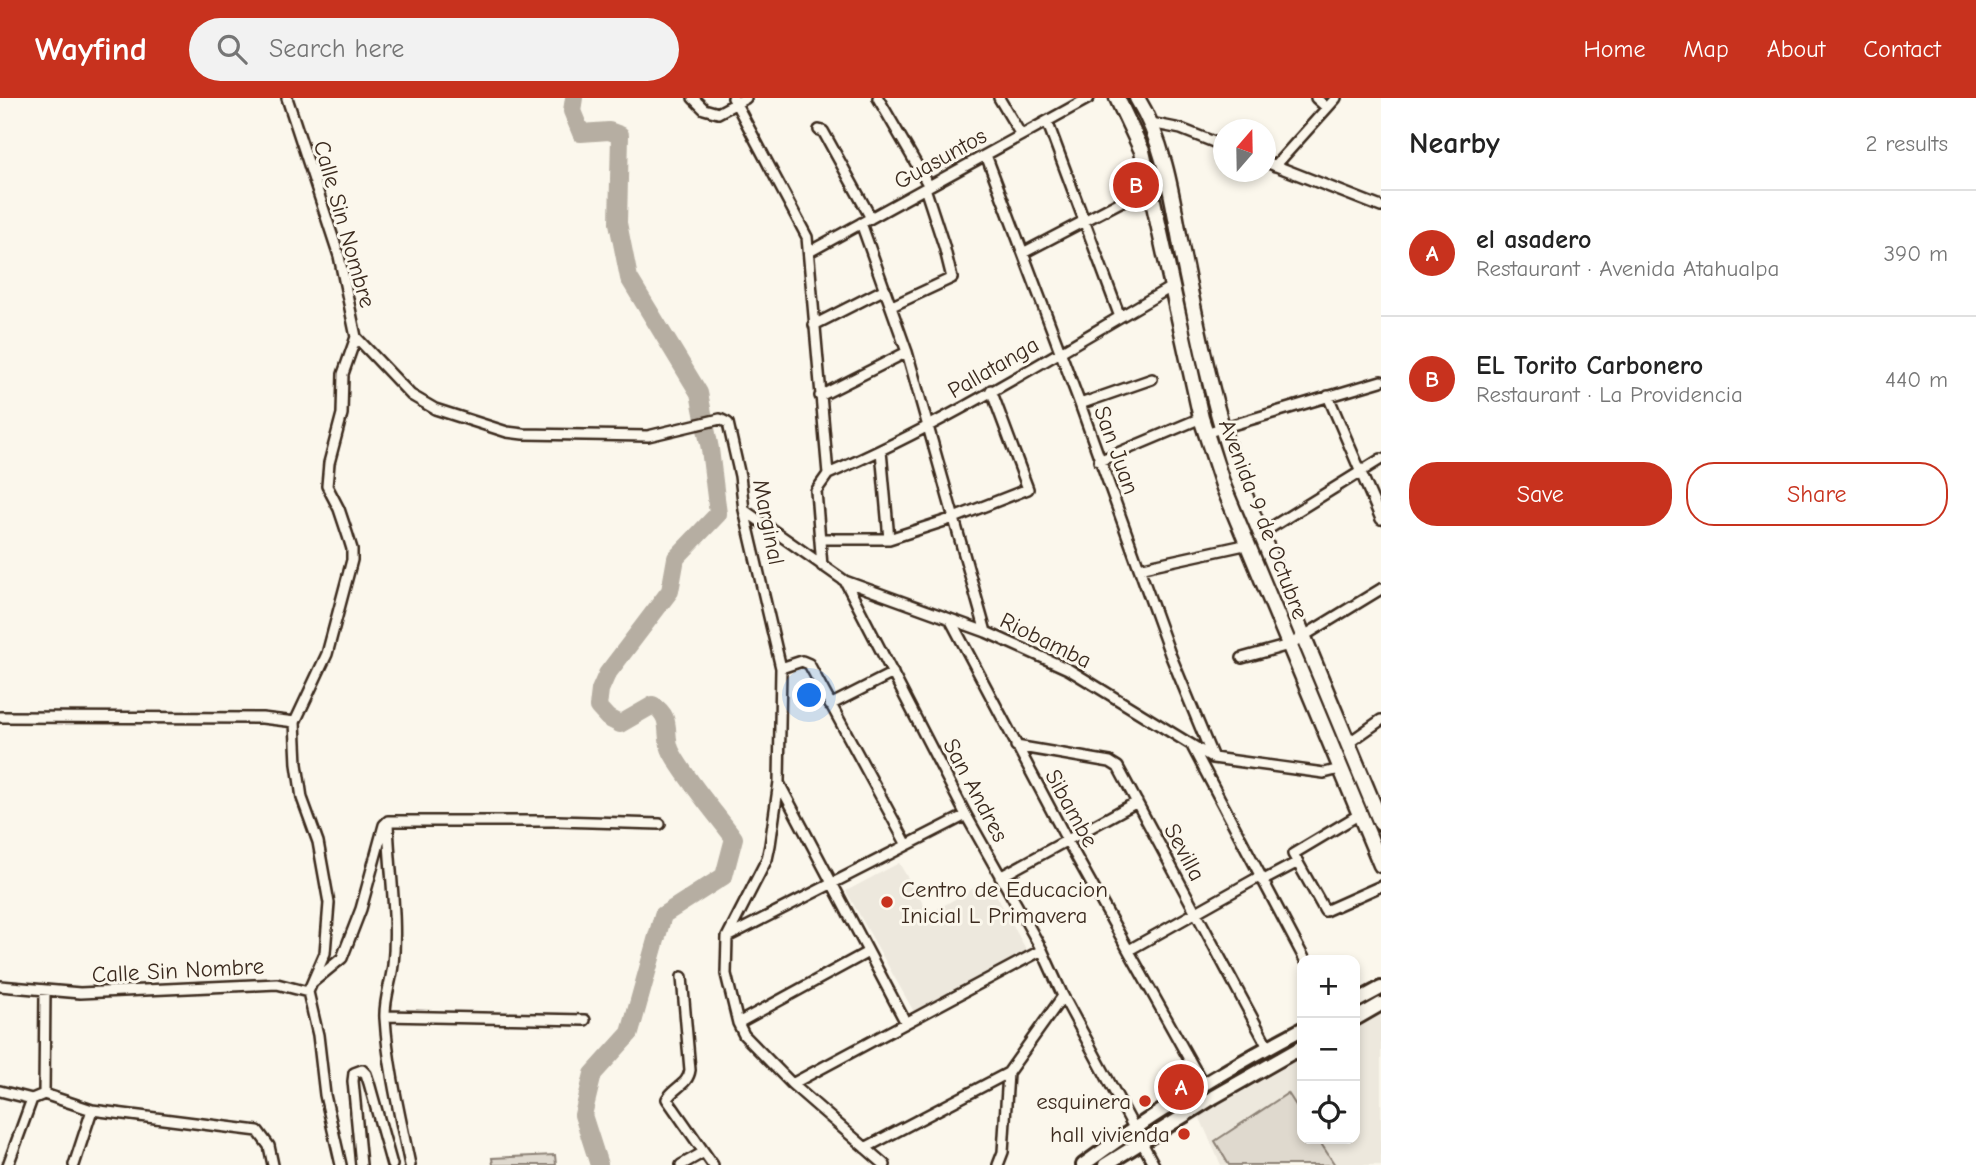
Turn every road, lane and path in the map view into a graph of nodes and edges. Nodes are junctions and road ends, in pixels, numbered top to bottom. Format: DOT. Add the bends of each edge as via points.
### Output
graph roads {
  1 [pos="287,98"];
  2 [pos="693,98"];
  3 [pos="746,98"];
  4 [pos="877,98"];
  5 [pos="999,98"];
  6 [pos="1089,98"];
  7 [pos="1117,98"];
  8 [pos="1137,98"];
  9 [pos="1316,98"];
  10 [pos="1336,98"];
  11 [pos="734,101"];
  12 [pos="1327,108"];
  13 [pos="1047,121"];
  14 [pos="1151,123"];
  15 [pos="819,130"];
  16 [pos="1021,135"];
  17 [pos="1213,142"];
  18 [pos="986,155"];
  19 [pos="1276,158"];
  20 [pos="1276,166"];
  21 [pos="1151,186"];
  22 [pos="927,187"];
  23 [pos="1381,207"];
  24 [pos="871,218"];
  25 [pos="1084,221"];
  26 [pos="861,223"];
  27 [pos="809,251"];
  28 [pos="1023,253"];
  29 [pos="1173,286"];
  30 [pos="885,289"];
  31 [pos="892,306"];
  32 [pos="1120,317"];
  33 [pos="814,326"];
  34 [pos="356,337"];
  35 [pos="1059,351"];
  36 [pos="907,352"];
  37 [pos="1152,379"];
  38 [pos="1381,381"];
  39 [pos="991,390"];
  40 [pos="820,396"];
  41 [pos="1328,396"];
  42 [pos="1080,404"];
  43 [pos="1200,418"];
  44 [pos="929,427"];
  45 [pos="1221,429"];
  46 [pos="1205,433"];
  47 [pos="881,451"];
  48 [pos="1381,460"];
  49 [pos="1099,461"];
  50 [pos="1360,473"];
  51 [pos="828,474"];
  52 [pos="744,510"];
  53 [pos="954,518"];
  54 [pos="1381,519"];
  55 [pos="1262,533"];
  56 [pos="821,539"];
  57 [pos="889,539"];
  58 [pos="1248,544"];
  59 [pos="822,566"];
  60 [pos="1139,568"];
  61 [pos="845,581"];
  62 [pos="1381,589"];
  63 [pos="950,620"];
  64 [pos="986,632"];
  65 [pos="1303,637"];
  66 [pos="1289,645"];
  67 [pos="1242,658"];
  68 [pos="781,668"];
  69 [pos="892,673"];
  70 [pos="830,705"];
  71 [pos="0,717"];
  72 [pos="1381,720"];
  73 [pos="295,722"];
  74 [pos="1347,744"];
  75 [pos="1016,746"];
  76 [pos="1192,746"];
  77 [pos="1213,758"];
  78 [pos="1340,769"];
  79 [pos="779,782"];
  80 [pos="1137,802"];
  81 [pos="1360,814"];
  82 [pos="966,815"];
  83 [pos="388,821"];
  84 [pos="1381,821"];
  85 [pos="660,824"];
  86 [pos="1067,840"];
  87 [pos="907,845"];
  88 [pos="1295,858"];
  89 [pos="1381,865"];
  90 [pos="1000,877"];
  91 [pos="1261,879"];
  92 [pos="832,884"];
  93 [pos="1381,886"];
  94 [pos="1195,911"];
  95 [pos="727,937"];
  96 [pos="1042,950"];
  97 [pos="1129,950"];
  98 [pos="868,952"];
  99 [pos="1302,955"];
  100 [pos="682,977"];
  101 [pos="0,986"];
  102 [pos="311,987"];
  103 [pos="1381,988"];
  104 [pos="45,991"];
  105 [pos="1063,996"];
  106 [pos="1360,999"];
  107 [pos="1381,1004"];
  108 [pos="385,1016"];
  109 [pos="1357,1018"];
  110 [pos="584,1020"];
  111 [pos="738,1023"];
  112 [pos="906,1023"];
  113 [pos="1297,1032"];
  114 [pos="1268,1047"];
  115 [pos="1297,1050"];
  116 [pos="1008,1073"];
  117 [pos="793,1084"];
  118 [pos="1204,1086"];
  119 [pos="0,1091"];
  120 [pos="44,1094"];
  121 [pos="32,1099"];
  122 [pos="92,1110"];
  123 [pos="1133,1128"];
  124 [pos="1142,1143"];
  125 [pos="865,1148"];
  126 [pos="704,1152"];
  127 [pos="338,1164"];
  128 [pos="8,1165"];
  129 [pos="74,1165"];
  130 [pos="273,1165"];
  131 [pos="361,1165"];
  132 [pos="392,1165"];
  133 [pos="410,1165"];
  134 [pos="681,1165"];
  135 [pos="713,1165"];
  136 [pos="885,1165"];
  137 [pos="998,1165"];
  138 [pos="1083,1165"];
  139 [pos="1105,1165"];
  140 [pos="1154,1165"];
  1 -- 34 [label="street, Calle Sin Nombre" via="339,256"];
  2 -- 11 [label="street" via="711,113"];
  3 -- 11 [label="street"];
  4 -- 22 [label="street"];
  5 -- 16 [label="street"];
  6 -- 13 [label="street, Guasuntos"];
  7 -- 21 [label="main road, Avenida 9 de Octubre" via="1138,139"];
  8 -- 14 [label="main road, Avenida 9 de Octubre"];
  9 -- 12 [label="street"];
  10 -- 12 [label="street"];
  11 -- 27 [label="street" via="803,226"];
  12 -- 19 [label="street"];
  13 -- 16 [label="street, Guasuntos"];
  13 -- 25 [label="street"];
  14 -- 17 [label="street"];
  14 -- 45 [label="main road, Avenida 9 de Octubre" via="1167,177"];
  15 -- 24 [label="street"];
  16 -- 18 [label="street, Guasuntos"];
  18 -- 22 [label="street, Guasuntos"];
  18 -- 28 [label="street, San Juan"];
  20 -- 23 [label="street"];
  21 -- 25 [label="street"];
  21 -- 29 [label="main road, Avenida 9 de Octubre"];
  22 -- 24 [label="street, Guasuntos"];
  22 -- 31 [label="street" via="952,278"];
  24 -- 26 [label="street, Guasuntos"];
  25 -- 28 [label="street"];
  25 -- 32 [label="street"];
  26 -- 27 [label="street, Guasuntos"];
  26 -- 30 [label="street"];
  27 -- 33 [label="street"];
  28 -- 35 [label="street, San Juan"];
  29 -- 32 [label="street, Pallatanga"];
  29 -- 43 [label="main road, Avenida 9 de Octubre"];
  30 -- 31 [label="street"];
  30 -- 33 [label="street"];
  31 -- 36 [label="street"];
  32 -- 35 [label="street, Pallatanga"];
  33 -- 40 [label="street"];
  34 -- 52 [label="street, Marginal" via="420,401 507,432 648,436 720,419 728,424"];
  34 -- 73 [label="street, Calle Sin Nombre" via="343,374 342,414 327,486 348,536 352,560 327,654"];
  35 -- 39 [label="street, Pallatanga"];
  35 -- 42 [label="street, San Juan"];
  36 -- 40 [label="street"];
  36 -- 44 [label="street"];
  37 -- 42 [label="street"];
  38 -- 41 [label="street"];
  39 -- 44 [label="street, Pallatanga"];
  39 -- 53 [label="street" via="1028,489"];
  40 -- 51 [label="street"];
  41 -- 45 [label="street"];
  41 -- 50 [label="street"];
  42 -- 49 [label="street, San Juan"];
  43 -- 46 [label="main road, Avenida 9 de Octubre"];
  43 -- 49 [label="street"];
  44 -- 47 [label="street, Pallatanga"];
  44 -- 53 [label="street"];
  45 -- 46 [label="street"];
  45 -- 55 [label="main road, Avenida 9 de Octubre"];
  46 -- 58 [label="main road, Avenida 9 de Octubre"];
  47 -- 51 [label="street, Pallatanga"];
  47 -- 57 [label="street"];
  48 -- 50 [label="street"];
  49 -- 60 [label="street, San Juan"];
  50 -- 54 [label="street"];
  50 -- 55 [label="street"];
  51 -- 56 [label="street" via="816,491"];
  52 -- 59 [label="street, Riobamba"];
  52 -- 68 [label="street, Marginal"];
  53 -- 57 [label="street"];
  53 -- 64 [label="street"];
  55 -- 65 [label="main road, Avenida 9 de Octubre"];
  56 -- 57 [label="street"];
  56 -- 59 [label="street"];
  58 -- 60 [label="street"];
  58 -- 66 [label="main road, Avenida 9 de Octubre"];
  59 -- 61 [label="street, Riobamba"];
  60 -- 77 [label="street, San Juan"];
  61 -- 63 [label="street, Riobamba"];
  61 -- 69 [label="street, San Andres"];
  62 -- 65 [label="street"];
  63 -- 64 [label="street, Riobamba"];
  63 -- 75 [label="street, Sibambe"];
  64 -- 76 [label="street, Riobamba" via="1068,669"];
  65 -- 66 [label="street"];
  65 -- 74 [label="main road, Avenida 9 de Octubre"];
  66 -- 67 [label="street"];
  66 -- 78 [label="main road, Avenida 9 de Octubre"];
  68 -- 70 [label="street" via="802,661 809,664"];
  68 -- 79 [label="street, Marginal"];
  69 -- 70 [label="street"];
  69 -- 82 [label="street, San Andres"];
  70 -- 87 [label="street"];
  71 -- 73 [label="street"];
  72 -- 74 [label="street"];
  73 -- 102 [label="street" via="302,798 318,842 329,903 325,953"];
  74 -- 84 [label="main road, Avenida 9 de Octubre"];
  75 -- 80 [label="street, Sevilla" via="1115,764"];
  75 -- 86 [label="street, Sibambe"];
  76 -- 77 [label="street, Riobamba"];
  76 -- 91 [label="street"];
  77 -- 78 [label="street, Riobamba" via="1324,773"];
  78 -- 81 [label="main road, Avenida 9 de Octubre"];
  79 -- 92 [label="street"];
  79 -- 95 [label="street, Marginal" via="767,859"];
  80 -- 86 [label="street"];
  80 -- 94 [label="street, Sevilla"];
  81 -- 88 [label="street"];
  81 -- 89 [label="main road, Avenida 9 de Octubre"];
  82 -- 87 [label="street"];
  82 -- 90 [label="street, San Andres"];
  83 -- 85 [label="street"];
  83 -- 102 [label="street" via="342,958"];
  83 -- 108 [label="street" via="393,967"];
  86 -- 90 [label="street"];
  86 -- 97 [label="street, Sibambe"];
  87 -- 92 [label="street"];
  88 -- 91 [label="street"];
  88 -- 93 [label="street" via="1325,911"];
  90 -- 96 [label="street, San Andres"];
  91 -- 94 [label="street"];
  91 -- 99 [label="street"];
  92 -- 95 [label="street"];
  92 -- 98 [label="street"];
  94 -- 97 [label="street"];
  94 -- 114 [label="street, Sevilla"];
  95 -- 111 [label="street, Marginal" via="726,974"];
  96 -- 105 [label="street, San Andres"];
  96 -- 112 [label="street"];
  97 -- 118 [label="street, Sibambe"];
  98 -- 111 [label="street"];
  98 -- 112 [label="street"];
  100 -- 126 [label="street" via="690,1070 686,1082 667,1099"];
  101 -- 104 [label="street, Calle Sin Nombre"];
  102 -- 104 [label="street, Calle Sin Nombre" via="277,984"];
  102 -- 127 [label="street"];
  103 -- 106 [label="main road"];
  104 -- 120 [label="street"];
  105 -- 116 [label="street"];
  105 -- 123 [label="street, San Andres"];
  107 -- 109 [label="main road"];
  108 -- 110 [label="street"];
  108 -- 133 [label="street"];
  111 -- 117 [label="street" via="744,1035"];
  112 -- 117 [label="street"];
  113 -- 114 [label="main road"];
  114 -- 118 [label="main road"];
  115 -- 124 [label="main road"];
  116 -- 125 [label="street"];
  116 -- 137 [label="street" via="1003,1152"];
  117 -- 125 [label="street"];
  118 -- 123 [label="main road"];
  119 -- 121 [label="street"];
  120 -- 121 [label="street"];
  120 -- 122 [label="street"];
  121 -- 128 [label="street"];
  122 -- 129 [label="street"];
  122 -- 130 [label="street" via="258,1131"];
  123 -- 124 [label="street, San Andres"];
  123 -- 138 [label="main road"];
  124 -- 139 [label="main road"];
  124 -- 140 [label="street, San Andres"];
  125 -- 136 [label="street"];
  126 -- 134 [label="street"];
  126 -- 135 [label="street"];
  131 -- 132 [label="street" via="353,1081 354,1073 362,1070"];
}
